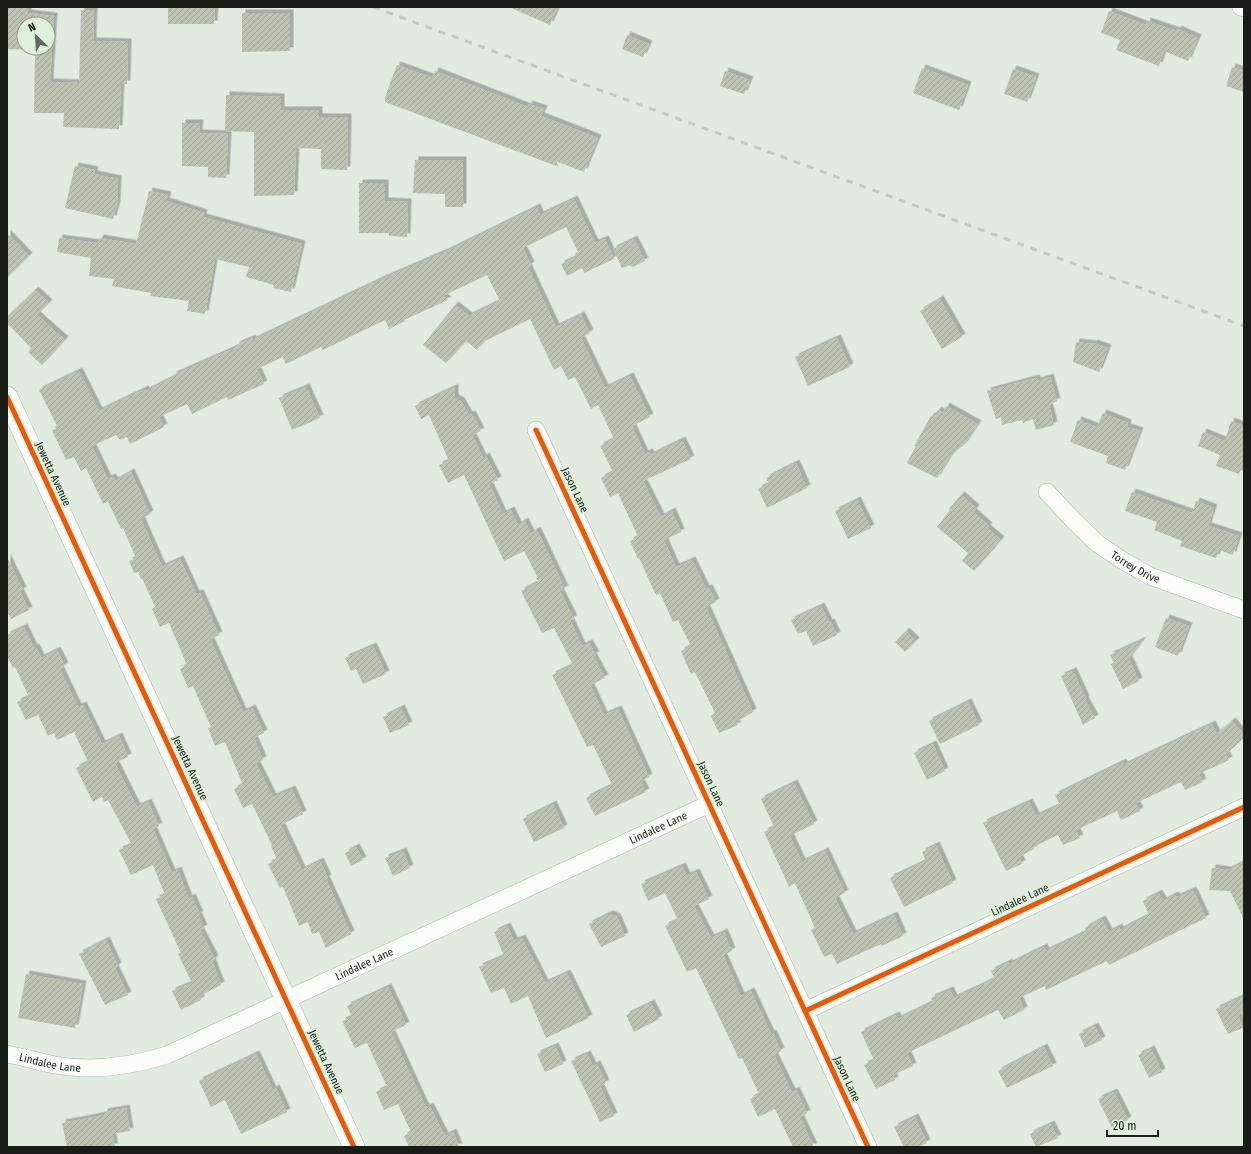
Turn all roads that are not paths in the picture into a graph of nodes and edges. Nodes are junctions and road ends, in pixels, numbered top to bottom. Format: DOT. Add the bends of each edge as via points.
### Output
graph roads {
  1 [pos="1241,7"];
  2 [pos="1244,8"];
  3 [pos="7,397"];
  4 [pos="536,430"];
  5 [pos="1047,492"];
  6 [pos="1244,610"];
  7 [pos="709,804"];
  8 [pos="1244,807"];
  9 [pos="286,1000"];
  10 [pos="805,1010"];
  11 [pos="7,1054"];
  12 [pos="354,1147"];
  13 [pos="868,1147"];
  1 -- 2 [label="street"];
  3 -- 9 [label="street, Jewetta Avenue"];
  4 -- 7 [label="street, Jason Lane"];
  5 -- 6 [label="street, Torrey Drive" via="1098,544 1124,562 1150,576"];
  7 -- 9 [label="street, Lindalee Lane"];
  7 -- 10 [label="street, Jason Lane"];
  8 -- 10 [label="street, Lindalee Lane"];
  9 -- 11 [label="street, Lindalee Lane" via="167,1055 143,1062 85,1068 56,1065"];
  9 -- 12 [label="street, Jewetta Avenue"];
  10 -- 13 [label="street, Jason Lane"];
}
